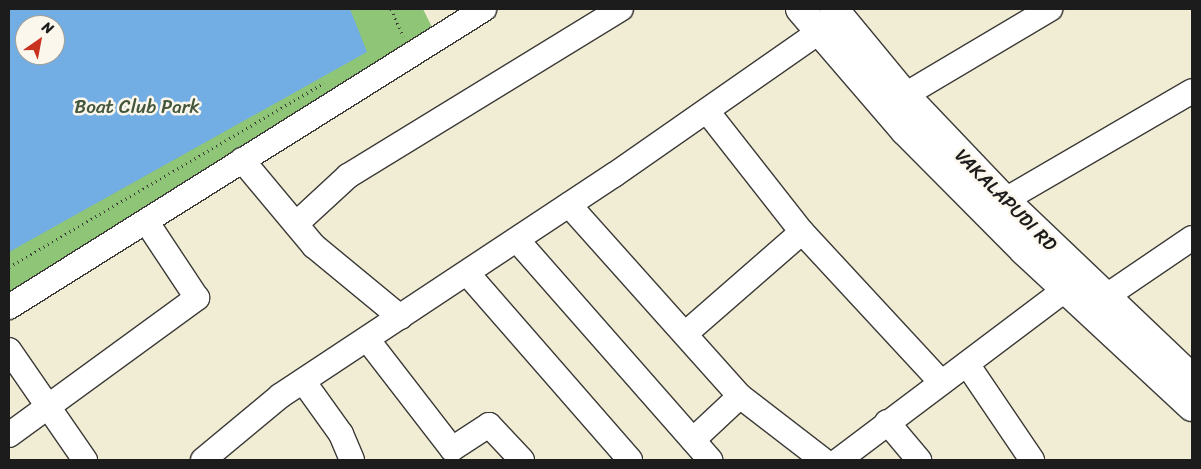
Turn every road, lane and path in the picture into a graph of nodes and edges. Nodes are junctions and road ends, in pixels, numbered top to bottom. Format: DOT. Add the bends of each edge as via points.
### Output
graph roads {
  1 [pos="391,9"];
  2 [pos="484,9"];
  3 [pos="620,9"];
  4 [pos="800,9"];
  5 [pos="1050,9"];
  6 [pos="831,19"];
  7 [pos="395,42"];
  8 [pos="327,82"];
  9 [pos="1192,91"];
  10 [pos="904,95"];
  11 [pos="707,112"];
  12 [pos="242,160"];
  13 [pos="1005,200"];
  14 [pos="569,205"];
  15 [pos="146,220"];
  16 [pos="296,224"];
  17 [pos="802,232"];
  18 [pos="1192,238"];
  19 [pos="517,240"];
  20 [pos="9,267"];
  21 [pos="467,273"];
  22 [pos="1074,283"];
  23 [pos="1097,303"];
  24 [pos="9,307"];
  25 [pos="400,317"];
  26 [pos="685,334"];
  27 [pos="368,339"];
  28 [pos="9,350"];
  29 [pos="966,364"];
  30 [pos="1192,378"];
  31 [pos="304,381"];
  32 [pos="941,382"];
  33 [pos="740,396"];
  34 [pos="48,406"];
  35 [pos="1192,407"];
  36 [pos="887,422"];
  37 [pos="9,434"];
  38 [pos="692,440"];
  39 [pos="211,458"];
  40 [pos="84,460"];
  41 [pos="352,460"];
  42 [pos="522,460"];
  43 [pos="630,460"];
  44 [pos="710,460"];
  45 [pos="823,460"];
  46 [pos="839,460"];
  47 [pos="919,460"];
  48 [pos="1032,460"];
  1 -- 7 [label="path" via="404,36"];
  2 -- 12 [label="street"];
  3 -- 16 [label="street" via="348,176"];
  4 -- 6 [label="main road"];
  5 -- 10 [label="street"];
  6 -- 10 [label="main road, VAKALAPUDI RD"];
  6 -- 11 [label="street"];
  6 -- 22 [label="main road" via="905,131"];
  8 -- 20 [label="path"];
  9 -- 13 [label="street"];
  10 -- 13 [label="main road, VAKALAPUDI RD"];
  11 -- 14 [label="street"];
  11 -- 17 [label="street"];
  12 -- 15 [label="street"];
  12 -- 16 [label="street"];
  13 -- 22 [label="main road, VAKALAPUDI RD"];
  14 -- 19 [label="street"];
  14 -- 26 [label="street"];
  15 -- 24 [label="street"];
  15 -- 34 [label="street" via="197,298"];
  16 -- 25 [label="street" via="314,246"];
  17 -- 26 [label="street"];
  17 -- 32 [label="street"];
  18 -- 23 [label="street"];
  19 -- 21 [label="street"];
  19 -- 38 [label="street"];
  21 -- 25 [label="street"];
  21 -- 43 [label="street"];
  22 -- 23 [label="main road"];
  22 -- 29 [label="street"];
  23 -- 30 [label="main road"];
  23 -- 35 [label="main road"];
  25 -- 27 [label="street"];
  26 -- 33 [label="street"];
  27 -- 31 [label="street"];
  27 -- 42 [label="street" via="452,449 489,425"];
  28 -- 34 [label="street"];
  29 -- 32 [label="street"];
  29 -- 48 [label="street"];
  31 -- 39 [label="street"];
  31 -- 41 [label="street" via="341,434"];
  32 -- 36 [label="street"];
  33 -- 38 [label="street"];
  33 -- 45 [label="street"];
  34 -- 37 [label="street"];
  34 -- 40 [label="street"];
  36 -- 46 [label="street"];
  36 -- 47 [label="street"];
  38 -- 44 [label="street"];
}
